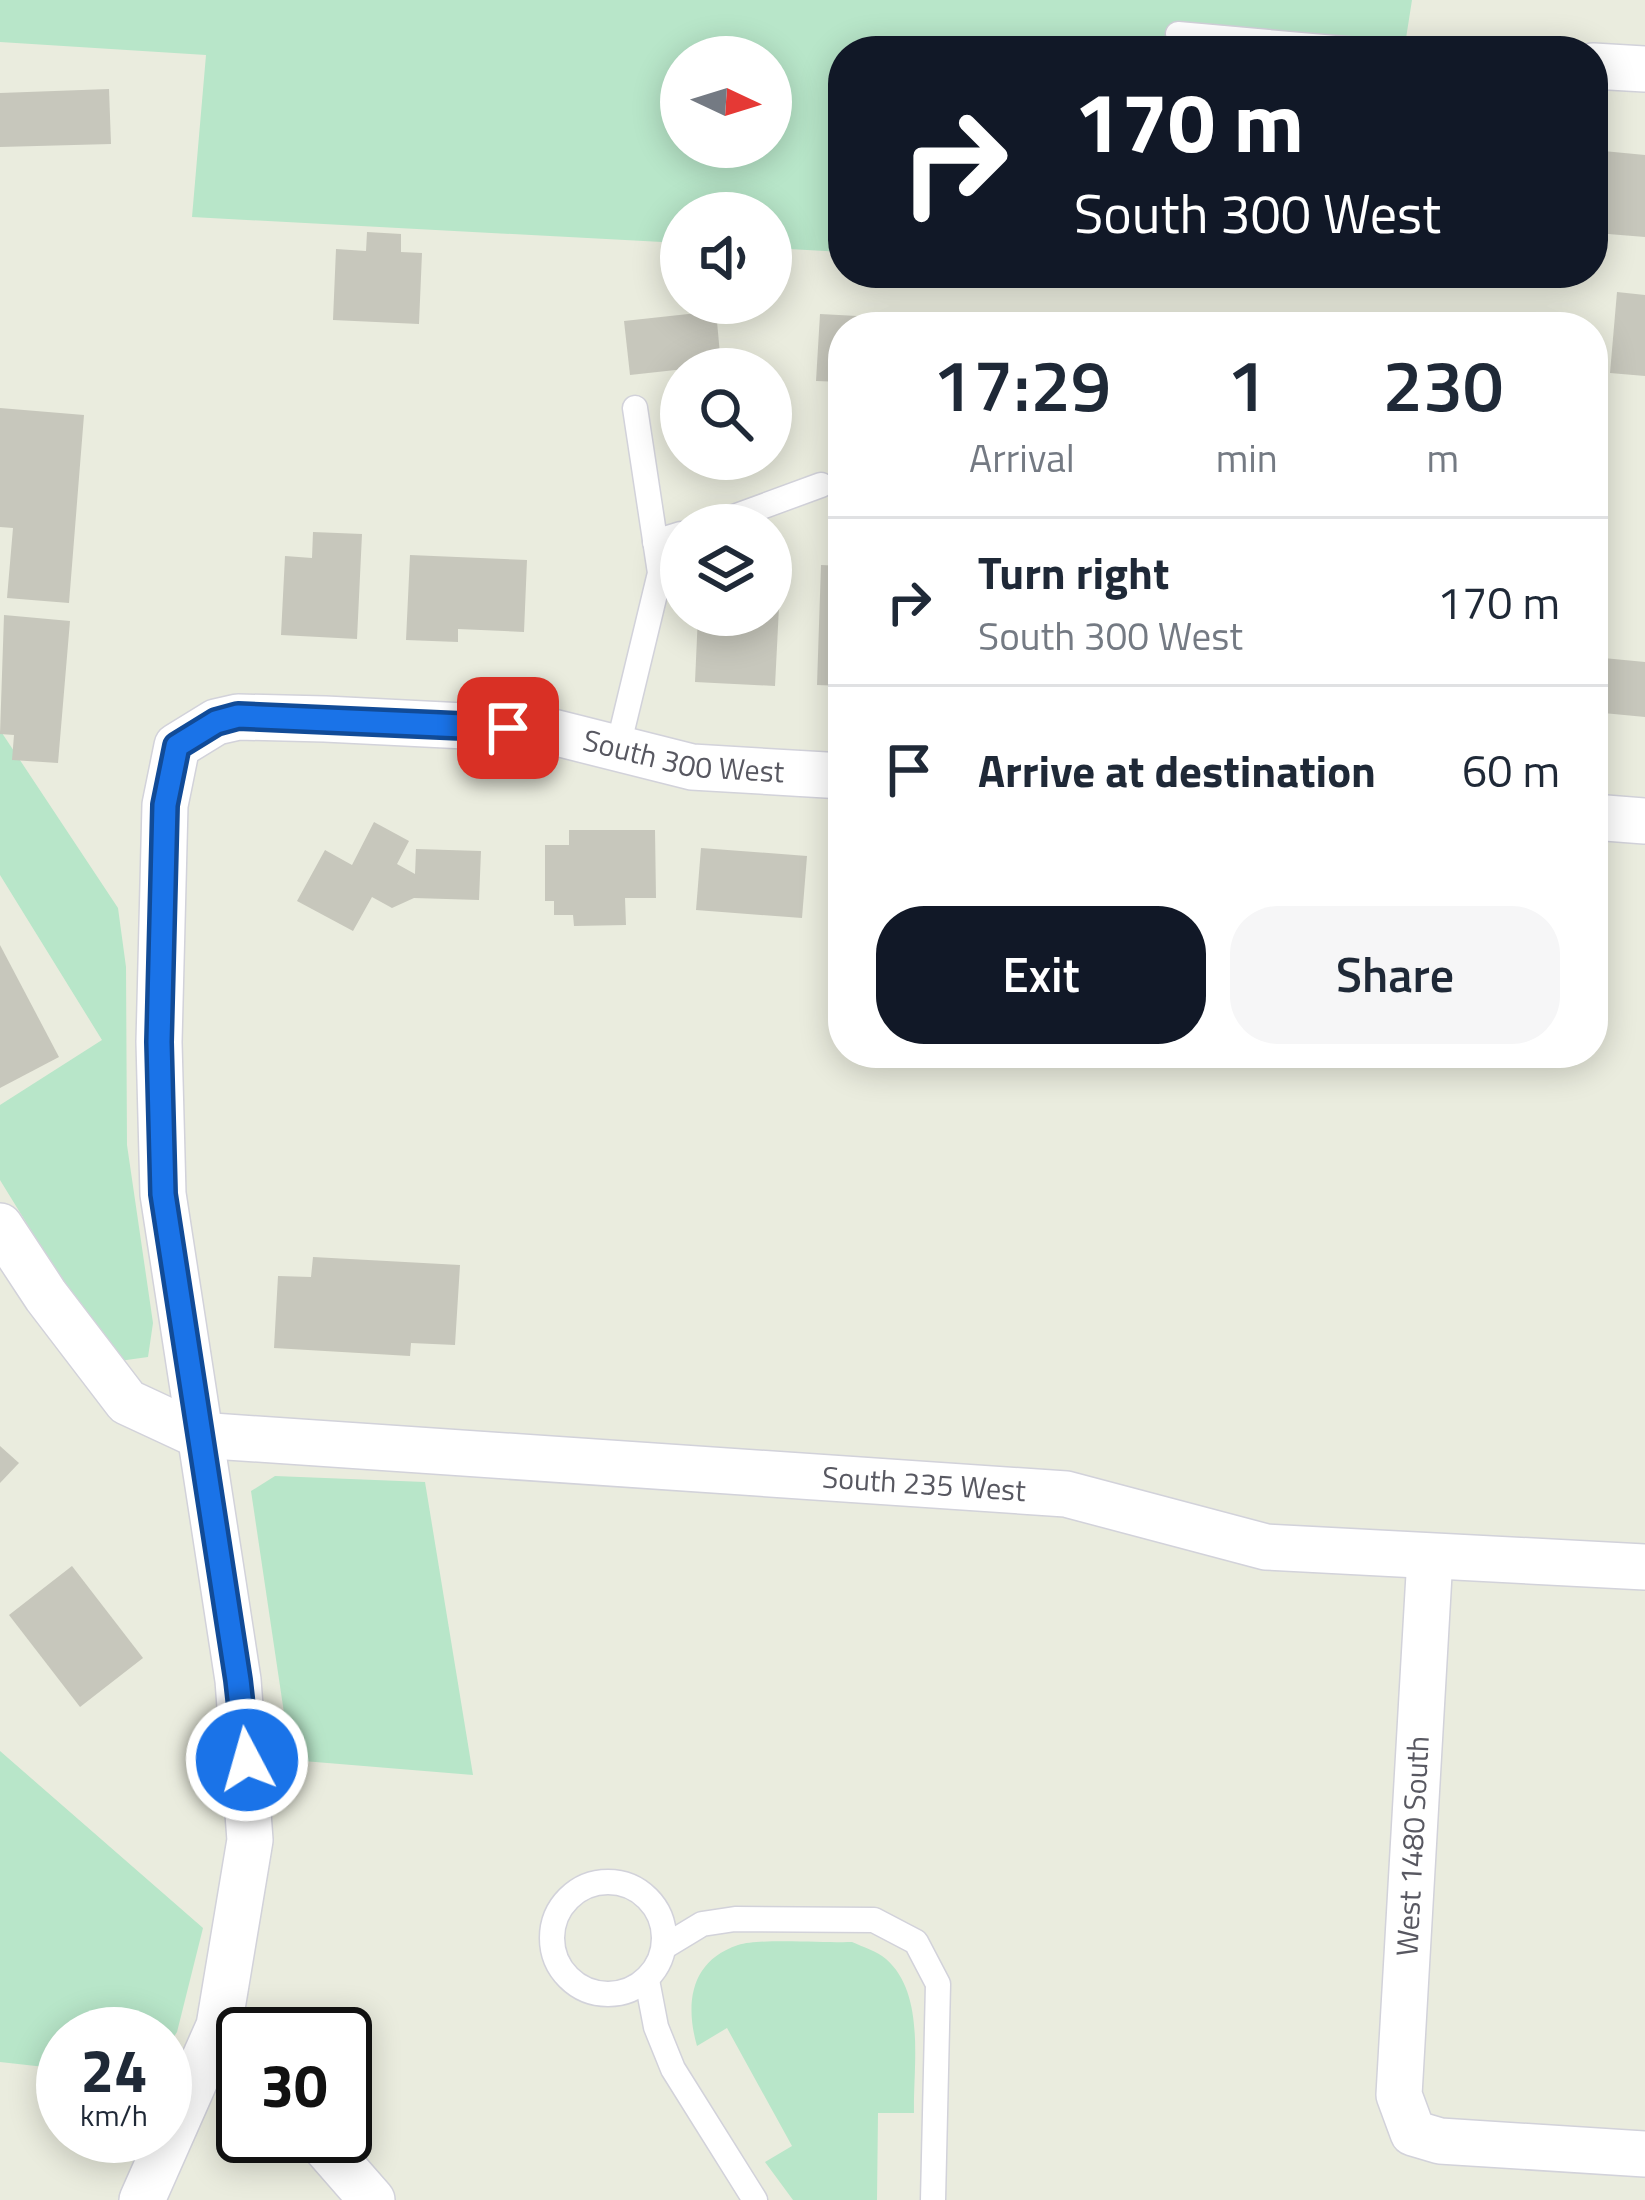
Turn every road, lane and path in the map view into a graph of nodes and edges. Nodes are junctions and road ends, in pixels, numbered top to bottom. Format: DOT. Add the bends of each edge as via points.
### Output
graph roads {
  1 [pos="1178,34"];
  2 [pos="1200,36"];
  3 [pos="1608,67"];
  4 [pos="1645,69"];
  5 [pos="635,408"];
  6 [pos="821,485"];
  7 [pos="769,504"];
  8 [pos="660,540"];
  9 [pos="655,542"];
  10 [pos="618,747"];
  11 [pos="828,775"];
  12 [pos="1608,818"];
  13 [pos="1645,820"];
  14 [pos="0,1226"];
  15 [pos="198,1435"];
  16 [pos="1430,1557"];
  17 [pos="1645,1568"];
  18 [pos="664,1947"];
  19 [pos="647,1980"];
  20 [pos="234,2007"];
  21 [pos="216,2066"];
  22 [pos="1645,2154"];
  23 [pos="340,2163"];
  24 [pos="142,2200"];
  25 [pos="372,2200"];
  26 [pos="755,2200"];
  27 [pos="933,2200"];
  1 -- 2 [label="lane"];
  3 -- 4 [label="street"];
  5 -- 9 [label="lane"];
  6 -- 7 [label="lane"];
  8 -- 9 [label="lane"];
  9 -- 10 [label="lane" via="660,573"];
  10 -- 11 [label="street, South 300 West" via="692,767"];
  10 -- 15 [label="street, South 300 West" via="545,730 238,716 177,746 165,805 159,1116"];
  12 -- 13 [label="street"];
  14 -- 15 [label="street" via="127,1402"];
  15 -- 16 [label="street, South 235 West" via="1066,1495 1266,1547"];
  15 -- 20 [label="street" via="248,1780"];
  16 -- 17 [label="street, South 235 West"];
  16 -- 22 [label="street, West 1480 South" via="1399,2095 1413,2133 1440,2141"];
  18 -- 19 [label="lane"];
  18 -- 19 [label="lane" via="658,1911 612,1881 577,1891 554,1921 555,1958 578,1987 614,1995"];
  18 -- 27 [label="lane" via="702,1924 735,1918 874,1920 916,1942 938,1984"];
  19 -- 26 [label="lane" via="673,2068"];
  21 -- 24 [label="street"];
  23 -- 25 [label="street"];
}
